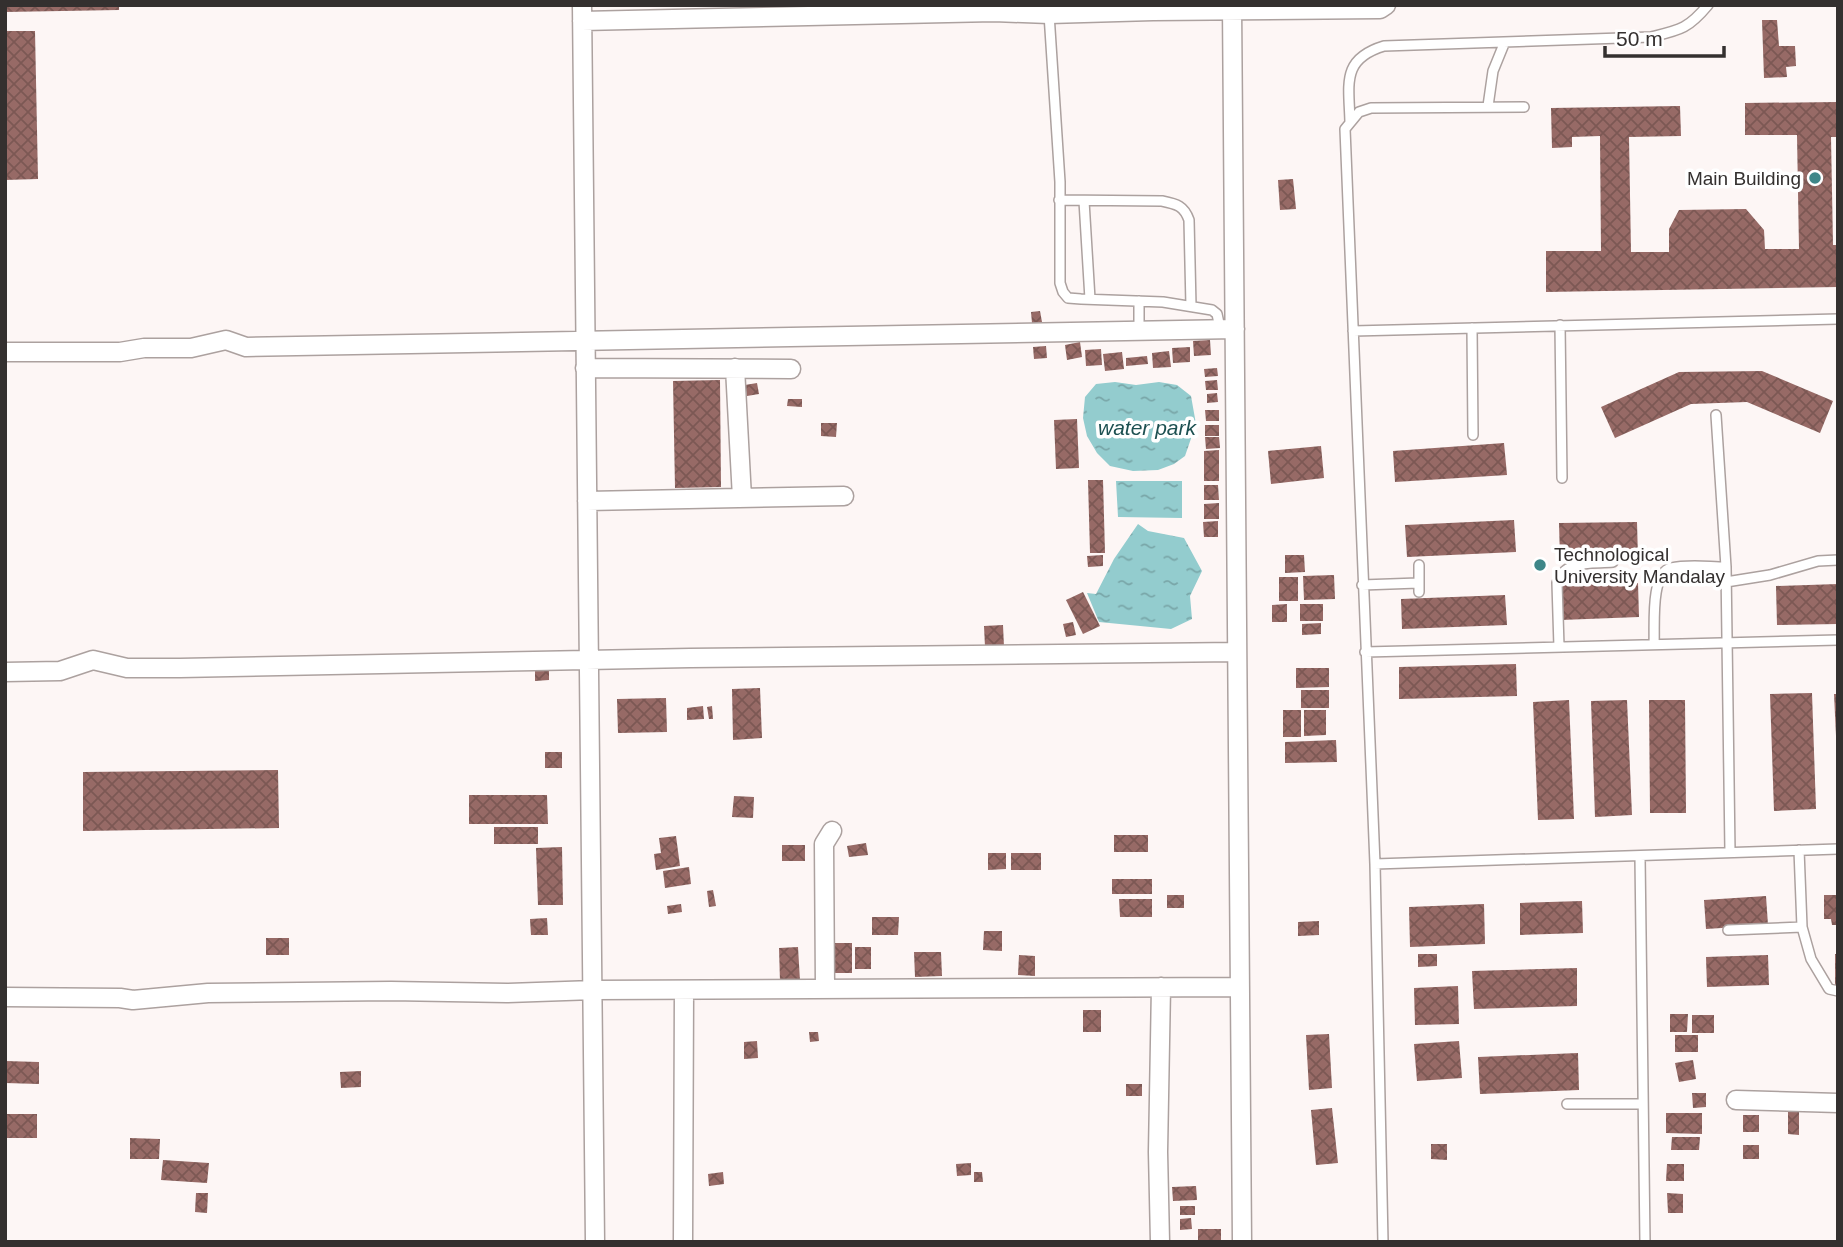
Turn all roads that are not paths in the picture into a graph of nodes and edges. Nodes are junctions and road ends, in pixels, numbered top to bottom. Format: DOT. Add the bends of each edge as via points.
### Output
graph roads {
  1 [pos="1386,5"];
  2 [pos="1708,5"];
  3 [pos="1153,8"];
  4 [pos="994,9"];
  5 [pos="1233,9"];
  6 [pos="582,13"];
  7 [pos="1049,14"];
  8 [pos="1504,44"];
  9 [pos="1488,106"];
  10 [pos="1524,107"];
  11 [pos="1350,122"];
  12 [pos="1059,200"];
  13 [pos="1084,201"];
  14 [pos="1090,299"];
  15 [pos="1139,301"];
  16 [pos="1191,306"];
  17 [pos="1838,319"];
  18 [pos="1560,325"];
  19 [pos="1472,328"];
  20 [pos="1228,329"];
  21 [pos="1139,331"];
  22 [pos="1353,331"];
  23 [pos="585,342"];
  24 [pos="5,352"];
  25 [pos="585,368"];
  26 [pos="735,368"];
  27 [pos="791,369"];
  28 [pos="1716,415"];
  29 [pos="1473,435"];
  30 [pos="1562,478"];
  31 [pos="844,496"];
  32 [pos="742,498"];
  33 [pos="587,501"];
  34 [pos="1838,561"];
  35 [pos="1613,562"];
  36 [pos="1419,565"];
  37 [pos="1726,566"];
  38 [pos="1726,582"];
  39 [pos="1362,585"];
  40 [pos="1838,640"];
  41 [pos="1727,642"];
  42 [pos="1654,644"];
  43 [pos="1559,647"];
  44 [pos="1236,652"];
  45 [pos="1365,652"];
  46 [pos="588,661"];
  47 [pos="5,671"];
  48 [pos="832,831"];
  49 [pos="1838,849"];
  50 [pos="1799,850"];
  51 [pos="1730,852"];
  52 [pos="1640,857"];
  53 [pos="1375,864"];
  54 [pos="1802,928"];
  55 [pos="1728,930"];
  56 [pos="1161,987"];
  57 [pos="1240,987"];
  58 [pos="825,989"];
  59 [pos="594,990"];
  60 [pos="684,990"];
  61 [pos="1838,991"];
  62 [pos="5,997"];
  63 [pos="1736,1100"];
  64 [pos="1838,1102"];
  65 [pos="1567,1104"];
  66 [pos="1643,1104"];
  67 [pos="595,1242"];
  68 [pos="683,1242"];
  69 [pos="1160,1242"];
  70 [pos="1242,1242"];
  71 [pos="1383,1242"];
  72 [pos="1645,1242"];
  1 -- 5 [label="street" via="1380,9"];
  2 -- 8 [label="lane" via="1685,28 1651,37"];
  3 -- 5 [label="street"];
  3 -- 7 [label="street"];
  4 -- 6 [label="street"];
  4 -- 7 [label="street"];
  5 -- 20 [label="street"];
  6 -- 23 [label="street"];
  7 -- 12 [label="lane"];
  8 -- 9 [label="lane" via="1493,71"];
  8 -- 11 [label="lane" via="1384,46 1365,52 1350,73"];
  9 -- 10 [label="lane"];
  9 -- 11 [label="lane" via="1371,108"];
  11 -- 22 [label="lane" via="1344,139"];
  12 -- 13 [label="lane"];
  12 -- 14 [label="lane" via="1060,283 1068,298"];
  13 -- 14 [label="lane"];
  13 -- 16 [label="lane" via="1162,201 1186,210"];
  14 -- 15 [label="lane"];
  15 -- 16 [label="lane"];
  15 -- 21 [label="lane"];
  16 -- 20 [label="lane" via="1212,310"];
  17 -- 18 [label="lane"];
  18 -- 19 [label="lane"];
  18 -- 30 [label="lane"];
  19 -- 22 [label="lane"];
  19 -- 29 [label="lane"];
  20 -- 21 [label="street"];
  20 -- 44 [label="street"];
  21 -- 23 [label="street"];
  22 -- 39 [label="lane"];
  23 -- 24 [label="street" via="246,346 226,340 191,348 120,352"];
  23 -- 25 [label="street"];
  25 -- 26 [label="street"];
  25 -- 33 [label="street"];
  26 -- 27 [label="street"];
  26 -- 32 [label="street"];
  28 -- 37 [label="lane"];
  31 -- 32 [label="street"];
  32 -- 33 [label="street"];
  33 -- 46 [label="street"];
  34 -- 38 [label="lane" via="1818,561"];
  35 -- 43 [label="lane" via="1570,566 1560,574"];
  36 -- 39 [label="lane" via="1418,587"];
  37 -- 38 [label="lane"];
  37 -- 42 [label="lane" via="1668,568 1660,575"];
  38 -- 41 [label="lane"];
  39 -- 45 [label="lane"];
  40 -- 41 [label="lane"];
  41 -- 42 [label="lane"];
  41 -- 51 [label="lane"];
  42 -- 43 [label="lane"];
  43 -- 45 [label="lane"];
  44 -- 46 [label="street"];
  44 -- 57 [label="street"];
  45 -- 53 [label="lane"];
  46 -- 47 [label="street" via="127,668 93,660 60,671"];
  46 -- 59 [label="street"];
  48 -- 58 [label="street" via="824,844"];
  49 -- 50 [label="lane"];
  50 -- 51 [label="lane"];
  50 -- 54 [label="lane"];
  51 -- 52 [label="lane"];
  52 -- 53 [label="lane"];
  52 -- 66 [label="lane"];
  53 -- 71 [label="lane"];
  54 -- 55 [label="lane"];
  54 -- 61 [label="lane" via="1811,959 1829,989"];
  56 -- 57 [label="street"];
  56 -- 58 [label="street"];
  56 -- 69 [label="street"];
  57 -- 70 [label="street"];
  58 -- 60 [label="street"];
  59 -- 60 [label="street"];
  59 -- 62 [label="street" via="208,993 133,1000"];
  59 -- 67 [label="street"];
  60 -- 68 [label="street"];
  63 -- 64 [label="street"];
  65 -- 66 [label="lane"];
  66 -- 72 [label="lane"];
}
